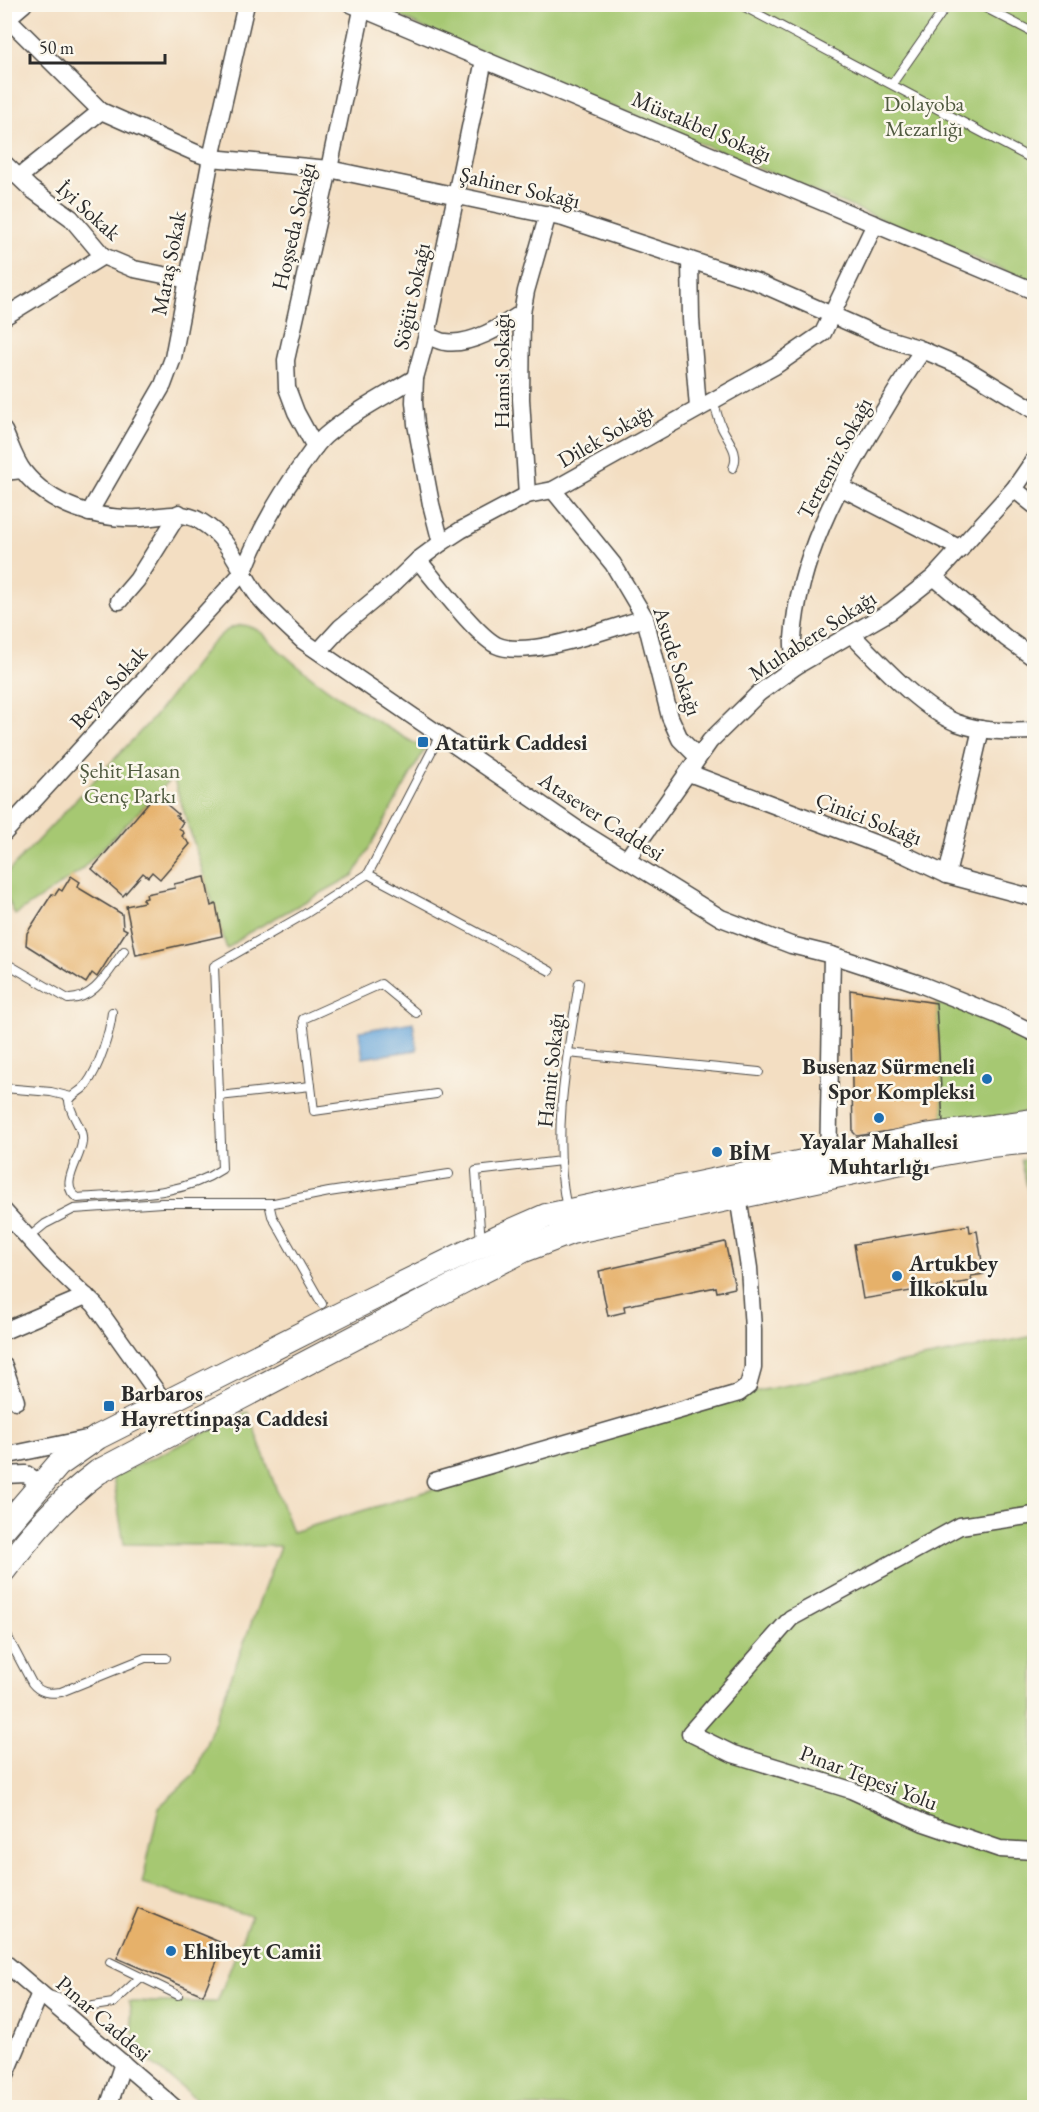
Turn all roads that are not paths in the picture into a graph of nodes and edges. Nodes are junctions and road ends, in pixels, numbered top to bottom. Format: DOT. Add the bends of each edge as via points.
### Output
graph roads {
  1 [pos="24,4"];
  2 [pos="246,4"];
  3 [pos="738,4"];
  4 [pos="948,4"];
  5 [pos="978,4"];
  6 [pos="369,9"];
  7 [pos="6,20"];
  8 [pos="1035,33"];
  9 [pos="484,60"];
  10 [pos="892,84"];
  11 [pos="101,111"];
  12 [pos="211,158"];
  13 [pos="1035,159"];
  14 [pos="4,163"];
  15 [pos="329,169"];
  16 [pos="19,177"];
  17 [pos="455,195"];
  18 [pos="548,214"];
  19 [pos="875,224"];
  20 [pos="103,256"];
  21 [pos="690,260"];
  22 [pos="188,280"];
  23 [pos="1035,291"];
  24 [pos="522,313"];
  25 [pos="832,314"];
  26 [pos="4,317"];
  27 [pos="427,335"];
  28 [pos="923,350"];
  29 [pos="415,378"];
  30 [pos="713,400"];
  31 [pos="698,408"];
  32 [pos="1035,410"];
  33 [pos="4,431"];
  34 [pos="315,447"];
  35 [pos="1035,460"];
  36 [pos="733,468"];
  37 [pos="22,470"];
  38 [pos="4,472"];
  39 [pos="840,486"];
  40 [pos="1014,489"];
  41 [pos="553,490"];
  42 [pos="527,495"];
  43 [pos="1035,505"];
  44 [pos="89,513"];
  45 [pos="180,513"];
  46 [pos="441,543"];
  47 [pos="961,549"];
  48 [pos="418,560"];
  49 [pos="244,570"];
  50 [pos="934,577"];
  51 [pos="119,601"];
  52 [pos="645,618"];
  53 [pos="851,634"];
  54 [pos="319,651"];
  55 [pos="1035,658"];
  56 [pos="796,666"];
  57 [pos="981,729"];
  58 [pos="1035,731"];
  59 [pos="441,735"];
  60 [pos="698,758"];
  61 [pos="689,773"];
  62 [pos="4,833"];
  63 [pos="627,859"];
  64 [pos="368,874"];
  65 [pos="947,875"];
  66 [pos="1035,898"];
  67 [pos="124,951"];
  68 [pos="832,955"];
  69 [pos="4,962"];
  70 [pos="550,971"];
  71 [pos="579,983"];
  72 [pos="112,1012"];
  73 [pos="416,1013"];
  74 [pos="1035,1033"];
  75 [pos="568,1053"];
  76 [pos="759,1072"];
  77 [pos="311,1086"];
  78 [pos="4,1088"];
  79 [pos="436,1094"];
  80 [pos="219,1096"];
  81 [pos="71,1097"];
  82 [pos="1035,1121"];
  83 [pos="1035,1141"];
  84 [pos="561,1161"];
  85 [pos="828,1167"];
  86 [pos="449,1174"];
  87 [pos="738,1196"];
  88 [pos="269,1203"];
  89 [pos="4,1211"];
  90 [pos="569,1221"];
  91 [pos="28,1238"];
  92 [pos="482,1245"];
  93 [pos="86,1296"];
  94 [pos="322,1304"];
  95 [pos="4,1331"];
  96 [pos="4,1366"];
  97 [pos="16,1401"];
  98 [pos="164,1402"];
  99 [pos="98,1437"];
  100 [pos="4,1456"];
  101 [pos="4,1475"];
  102 [pos="435,1481"];
  103 [pos="41,1485"];
  104 [pos="1035,1515"];
  105 [pos="4,1528"];
  106 [pos="4,1570"];
  107 [pos="4,1630"];
  108 [pos="166,1658"];
  109 [pos="1035,1851"];
  110 [pos="4,1962"];
  111 [pos="110,1962"];
  112 [pos="141,1977"];
  113 [pos="40,1993"];
  114 [pos="178,1995"];
  115 [pos="123,2063"];
  116 [pos="4,2079"];
  117 [pos="108,2108"];
  118 [pos="176,2108"];
  1 -- 7 [label="street"];
  2 -- 12 [label="street, Maraş Sokak"];
  3 -- 10 [label="lane"];
  4 -- 10 [label="lane"];
  5 -- 8 [label="lane"];
  6 -- 9 [label="street, Müstakbel Sokağı"];
  6 -- 15 [label="street, Hoşseda Sokağı"];
  7 -- 11 [label="street, Şahiner Sokağı"];
  9 -- 17 [label="street, Söğüt Sokağı"];
  9 -- 19 [label="street, Müstakbel Sokağı"];
  10 -- 13 [label="lane"];
  11 -- 12 [label="street, Şahiner Sokağı"];
  11 -- 16 [label="street"];
  12 -- 15 [label="street, Şahiner Sokağı"];
  12 -- 22 [label="street, Maraş Sokak"];
  14 -- 16 [label="street, İyi Sokak"];
  15 -- 17 [label="street, Şahiner Sokağı"];
  15 -- 34 [label="street, Hoşseda Sokağı" via="286,360 287,387"];
  16 -- 20 [label="street, İyi Sokak" via="71,218"];
  17 -- 18 [label="street, Şahiner Sokağı"];
  17 -- 27 [label="street, Söğüt Sokağı"];
  18 -- 21 [label="street, Şahiner Sokağı"];
  18 -- 24 [label="street, Hamsi Sokağı"];
  19 -- 23 [label="street, Müstakbel Sokağı"];
  19 -- 25 [label="street, Dilek Sokağı"];
  20 -- 22 [label="street, İyi Sokak" via="134,269"];
  20 -- 26 [label="street"];
  21 -- 25 [label="street, Şahiner Sokağı" via="757,282"];
  21 -- 31 [label="street"];
  22 -- 44 [label="street, Maraş Sokak" via="174,358 163,385"];
  24 -- 27 [label="street" via="499,328 466,340 445,342"];
  24 -- 42 [label="street, Hamsi Sokağı" via="521,399"];
  25 -- 28 [label="street, Şahiner Sokağı"];
  25 -- 30 [label="street, Dilek Sokağı" via="823,333 775,366"];
  27 -- 29 [label="street, Söğüt Sokağı"];
  28 -- 32 [label="street, Şahiner Sokağı" via="963,367"];
  28 -- 39 [label="street, Tertemiz Sokağı"];
  29 -- 34 [label="street, Beyza Sokak" via="362,410"];
  29 -- 46 [label="street, Söğüt Sokağı" via="416,424"];
  30 -- 31 [label="street, Dilek Sokağı"];
  30 -- 36 [label="lane" via="733,447"];
  31 -- 41 [label="street, Dilek Sokağı"];
  33 -- 37 [label="street"];
  34 -- 49 [label="street, Beyza Sokak" via="268,517"];
  35 -- 40 [label="street, Muhabere Sokağı"];
  37 -- 38 [label="street"];
  37 -- 44 [label="street" via="47,494"];
  39 -- 47 [label="street"];
  39 -- 56 [label="street, Tertemiz Sokağı" via="823,519 799,600 792,641"];
  40 -- 43 [label="street"];
  40 -- 47 [label="street, Muhabere Sokağı"];
  41 -- 42 [label="street, Dilek Sokağı"];
  41 -- 52 [label="street, Asude Sokağı" via="613,564"];
  42 -- 46 [label="street, Dilek Sokağı"];
  44 -- 45 [label="street" via="140,519"];
  45 -- 49 [label="street, Atasever Caddesi" via="199,520 220,536"];
  45 -- 51 [label="street" via="138,580"];
  46 -- 48 [label="street, Dilek Sokağı"];
  47 -- 50 [label="street, Muhabere Sokağı"];
  48 -- 52 [label="street" via="478,629 504,648 544,647"];
  48 -- 54 [label="street, Dilek Sokağı"];
  49 -- 54 [label="street, Atasever Caddesi" via="258,596 303,641"];
  49 -- 62 [label="street, Beyza Sokak"];
  50 -- 53 [label="street, Muhabere Sokağı" via="891,611"];
  50 -- 55 [label="street"];
  52 -- 60 [label="street, Asude Sokağı" via="670,717 680,738"];
  53 -- 56 [label="street, Muhabere Sokağı"];
  53 -- 57 [label="street" via="919,700 956,723"];
  54 -- 59 [label="street, Atasever Caddesi"];
  56 -- 60 [label="street, Muhabere Sokağı" via="759,693"];
  57 -- 58 [label="street"];
  57 -- 65 [label="street"];
  59 -- 63 [label="street, Atasever Caddesi"];
  59 -- 64 [label="lane"];
  60 -- 61 [label="street, Muhabere Sokağı"];
  61 -- 63 [label="street, Muhabere Sokağı"];
  61 -- 65 [label="street, Çinici Sokağı"];
  63 -- 68 [label="street, Atasever Caddesi" via="721,918 791,945"];
  64 -- 70 [label="lane"];
  64 -- 80 [label="lane" via="214,966"];
  65 -- 66 [label="street, Çinici Sokağı"];
  67 -- 69 [label="lane" via="94,990 76,999 68,999"];
  68 -- 74 [label="street, Atasever Caddesi" via="917,983"];
  68 -- 85 [label="street"];
  71 -- 75 [label="lane, Hamit Sokağı"];
  72 -- 81 [label="lane" via="104,1046 89,1080"];
  73 -- 77 [label="lane" via="381,984 303,1019"];
  75 -- 76 [label="lane"];
  75 -- 84 [label="lane, Hamit Sokağı" via="561,1101"];
  77 -- 79 [label="lane" via="314,1111"];
  77 -- 80 [label="lane"];
  78 -- 81 [label="lane"];
  80 -- 81 [label="lane" via="222,1169 205,1180 177,1189 78,1198 69,1185 83,1137 69,1105"];
  82 -- 85 [label="street" via="926,1136"];
  83 -- 85 [label="street"];
  84 -- 90 [label="lane, Hamit Sokağı"];
  84 -- 92 [label="lane" via="476,1171"];
  85 -- 87 [label="street"];
  85 -- 90 [label="street"];
  86 -- 88 [label="lane"];
  87 -- 90 [label="street"];
  87 -- 102 [label="street" via="753,1329 753,1368 748,1386 739,1393"];
  88 -- 91 [label="lane" via="162,1203 74,1209 50,1220"];
  88 -- 94 [label="lane" via="272,1216"];
  89 -- 91 [label="street"];
  90 -- 92 [label="street" via="546,1216"];
  90 -- 106 [label="street" via="524,1250 98,1472 70,1492"];
  91 -- 93 [label="street"];
  92 -- 98 [label="street"];
  93 -- 95 [label="street"];
  93 -- 98 [label="street"];
  96 -- 97 [label="street"];
  98 -- 99 [label="street"];
  99 -- 100 [label="street"];
  99 -- 103 [label="street" via="57,1465"];
  101 -- 103 [label="street" via="26,1474"];
  103 -- 105 [label="street"];
  104 -- 109 [label="street, Pınar Tepesi Yolu" via="960,1526 791,1618 690,1733 733,1754 851,1790 924,1823 1000,1849"];
  107 -- 108 [label="lane" via="32,1683 37,1690 48,1693 62,1692 145,1658"];
  110 -- 113 [label="street, Pınar Caddesi"];
  111 -- 112 [label="lane"];
  112 -- 113 [label="lane" via="113,2003 87,2007"];
  112 -- 114 [label="lane"];
  113 -- 115 [label="street, Pınar Caddesi"];
  113 -- 116 [label="street"];
  115 -- 117 [label="street"];
  115 -- 118 [label="street, Pınar Caddesi"];
}
